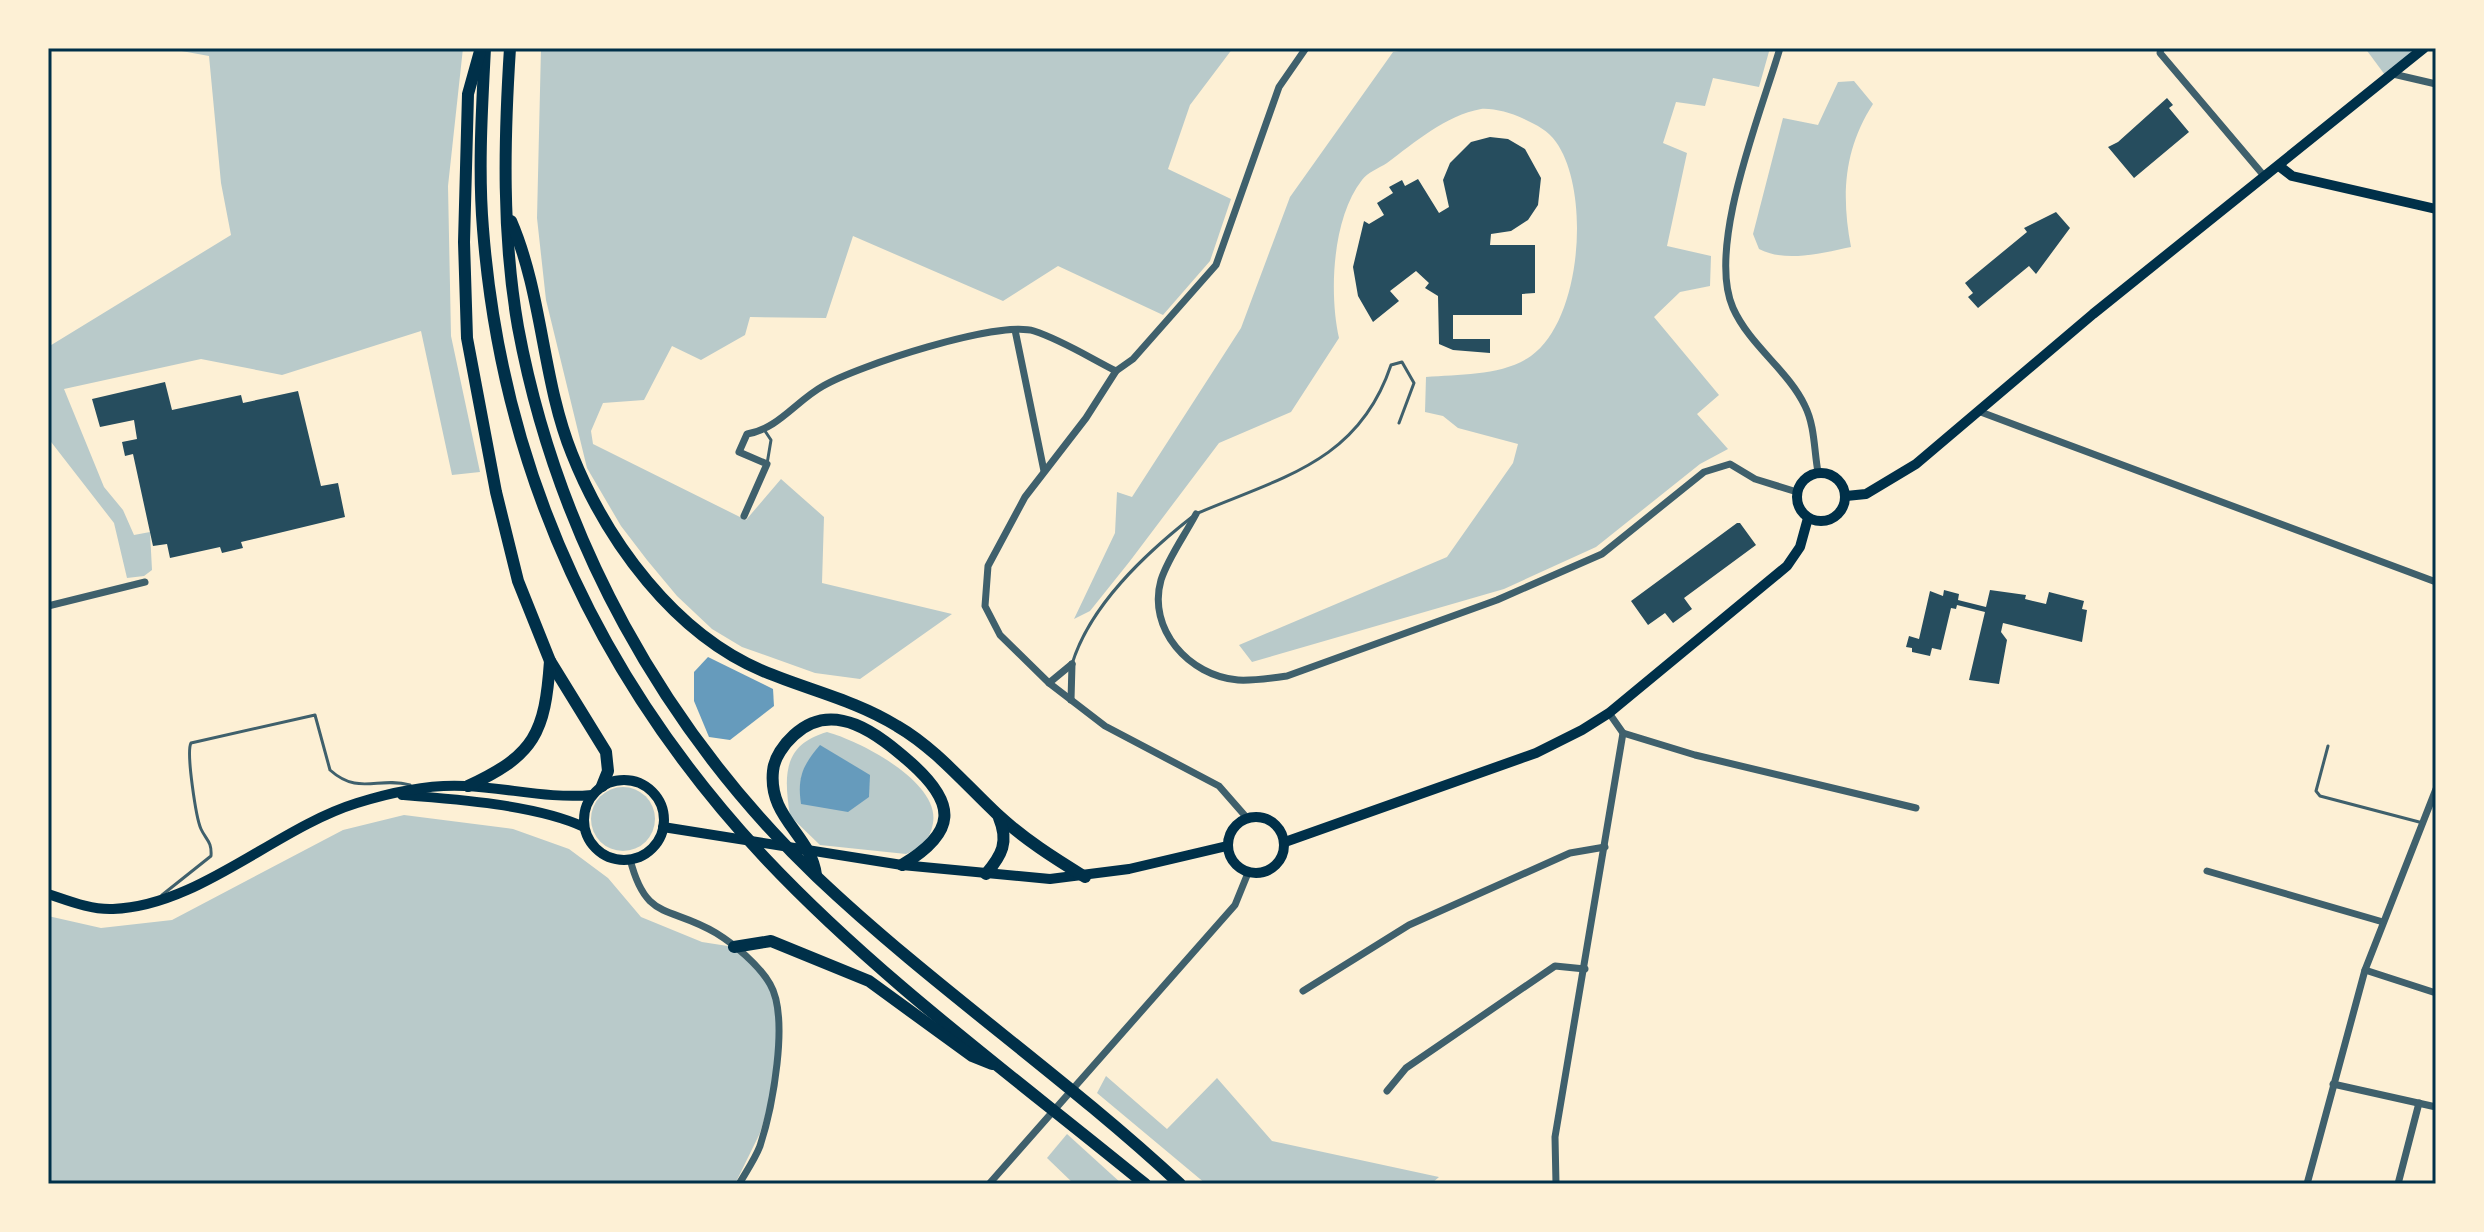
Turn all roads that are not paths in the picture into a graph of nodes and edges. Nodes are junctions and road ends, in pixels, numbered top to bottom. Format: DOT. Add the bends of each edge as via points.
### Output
graph roads {
  1 [pos="483,48"];
  2 [pos="510,48"];
  3 [pos="1306,48"];
  4 [pos="1780,48"];
  5 [pos="2161,48"];
  6 [pos="2424,48"];
  7 [pos="2393,74"];
  8 [pos="2436,84"];
  9 [pos="2279,166"];
  10 [pos="2265,177"];
  11 [pos="2436,209"];
  12 [pos="506,211"];
  13 [pos="1015,330"];
  14 [pos="1116,371"];
  15 [pos="1978,411"];
  16 [pos="1399,423"];
  17 [pos="765,431"];
  18 [pos="767,464"];
  19 [pos="1044,471"];
  20 [pos="1818,472"];
  21 [pos="1797,492"];
  22 [pos="1846,496"];
  23 [pos="1196,514"];
  24 [pos="744,516"];
  25 [pos="1808,518"];
  26 [pos="145,582"];
  27 [pos="2436,582"];
  28 [pos="48,606"];
  29 [pos="550,661"];
  30 [pos="1072,664"];
  31 [pos="1049,683"];
  32 [pos="1071,700"];
  33 [pos="1609,713"];
  34 [pos="1623,733"];
  35 [pos="2328,746"];
  36 [pos="468,786"];
  37 [pos="421,788"];
  38 [pos="2436,789"];
  39 [pos="597,790"];
  40 [pos="392,795"];
  41 [pos="1916,808"];
  42 [pos="998,815"];
  43 [pos="1247,818"];
  44 [pos="2423,823"];
  45 [pos="584,827"];
  46 [pos="663,827"];
  47 [pos="1285,842"];
  48 [pos="1227,846"];
  49 [pos="1605,847"];
  50 [pos="630,859"];
  51 [pos="902,865"];
  52 [pos="2207,871"];
  53 [pos="1248,873"];
  54 [pos="986,874"];
  55 [pos="816,875"];
  56 [pos="1085,877"];
  57 [pos="48,894"];
  58 [pos="157,900"];
  59 [pos="2383,922"];
  60 [pos="734,947"];
  61 [pos="1585,969"];
  62 [pos="2365,970"];
  63 [pos="1303,991"];
  64 [pos="2436,993"];
  65 [pos="1006,1071"];
  66 [pos="2333,1084"];
  67 [pos="1387,1091"];
  68 [pos="2419,1103"];
  69 [pos="2436,1107"];
  70 [pos="739,1184"];
  71 [pos="990,1184"];
  72 [pos="1145,1184"];
  73 [pos="1180,1184"];
  74 [pos="1556,1184"];
  75 [pos="2307,1184"];
  76 [pos="2398,1184"];
  1 -- 29 [label="highway" via="468,94 467,338 518,581"];
  1 -- 65 [label="highway" via="482,227 496,332 530,471 555,541 595,624 685,765 766,859 905,988"];
  2 -- 12 [label="highway"];
  3 -- 14 [label="street" via="1279,87 1216,265 1133,359"];
  4 -- 20 [label="street" via="1731,216 1725,284 1733,309 1755,344 1807,409"];
  5 -- 10 [label="street"];
  6 -- 7 [label="main road"];
  7 -- 8 [label="street"];
  7 -- 9 [label="main road"];
  9 -- 10 [label="main road"];
  9 -- 11 [label="main road" via="2292,176"];
  10 -- 15 [label="main road"];
  12 -- 42 [label="highway" via="525,254 571,453 613,531 663,598 730,655 853,702 898,726"];
  12 -- 55 [label="highway" via="519,328 552,464 616,612 708,756"];
  13 -- 14 [label="street" via="1032,331"];
  13 -- 17 [label="street" via="970,337 839,376"];
  13 -- 19 [label="street"];
  14 -- 19 [label="street"];
  15 -- 22 [label="main road" via="1887,483 1866,494"];
  15 -- 27 [label="street"];
  16 -- 23 [label="lane" via="1414,383 1402,362 1391,365 1372,411 1349,437 1293,473"];
  17 -- 18 [label="lane" via="771,440"];
  17 -- 18 [label="street" via="747,434 739,452"];
  18 -- 24 [label="street"];
  19 -- 31 [label="street" via="988,566 985,606 1000,635"];
  20 -- 21 [label="main road" via="1803,480"];
  20 -- 22 [label="main road" via="1837,478"];
  21 -- 23 [label="street" via="1755,479 1730,464 1704,472 1602,554 1497,600 1287,676 1258,680 1234,680 1197,665 1181,655 1162,625 1162,579"];
  21 -- 25 [label="main road" via="1798,505"];
  22 -- 25 [label="main road" via="1833,518"];
  23 -- 30 [label="lane" via="1161,542 1113,594 1086,629"];
  25 -- 33 [label="main road" via="1800,547 1787,566"];
  26 -- 28 [label="street"];
  29 -- 36 [label="highway" via="547,705 531,743"];
  29 -- 39 [label="highway" via="606,752 608,771"];
  30 -- 31 [label="street"];
  30 -- 32 [label="street"];
  31 -- 32 [label="street"];
  32 -- 43 [label="street" via="1105,726 1219,786"];
  33 -- 34 [label="street"];
  33 -- 47 [label="main road" via="1536,753"];
  34 -- 41 [label="street"];
  34 -- 49 [label="street"];
  35 -- 44 [label="lane" via="2316,791 2320,796"];
  36 -- 37 [label="main road"];
  36 -- 39 [label="main road" via="549,797"];
  37 -- 40 [label="main road"];
  37 -- 58 [label="lane" via="395,781 353,785 337,777 330,770 315,715 191,743 188,762 211,856"];
  38 -- 44 [label="street"];
  39 -- 45 [label="main road" via="585,810"];
  39 -- 46 [label="main road" via="628,780 651,791 659,801"];
  40 -- 45 [label="main road" via="463,801"];
  40 -- 58 [label="main road" via="327,814 196,885"];
  42 -- 54 [label="highway" via="1004,847"];
  42 -- 56 [label="highway"];
  43 -- 47 [label="main road" via="1264,817 1278,826"];
  43 -- 48 [label="main road" via="1229,834"];
  44 -- 59 [label="street"];
  45 -- 50 [label="main road" via="588,839 606,856"];
  46 -- 50 [label="main road" via="652,848"];
  46 -- 51 [label="main road"];
  47 -- 53 [label="main road" via="1275,867 1262,874"];
  48 -- 53 [label="main road" via="1233,863"];
  48 -- 56 [label="main road"];
  49 -- 61 [label="street"];
  49 -- 63 [label="street" via="1570,853 1409,925"];
  50 -- 60 [label="street" via="636,883 650,904"];
  51 -- 54 [label="main road"];
  51 -- 55 [label="highway" via="938,839 945,803 934,784 879,737 847,720 825,718 803,727 785,744 773,767 772,787 784,821 813,856"];
  52 -- 59 [label="street"];
  53 -- 71 [label="street" via="1235,905"];
  54 -- 56 [label="main road"];
  55 -- 73 [label="highway"];
  57 -- 58 [label="main road" via="110,909"];
  59 -- 62 [label="street"];
  60 -- 65 [label="highway" via="771,941 869,981 972,1056"];
  60 -- 70 [label="street" via="770,984 779,1012 774,1085 762,1135"];
  61 -- 67 [label="street" via="1555,966 1406,1068"];
  61 -- 74 [label="street" via="1555,1137"];
  62 -- 64 [label="street"];
  62 -- 66 [label="street"];
  65 -- 72 [label="highway"];
  66 -- 68 [label="street"];
  66 -- 75 [label="street"];
  68 -- 69 [label="street"];
  68 -- 76 [label="street"];
}
